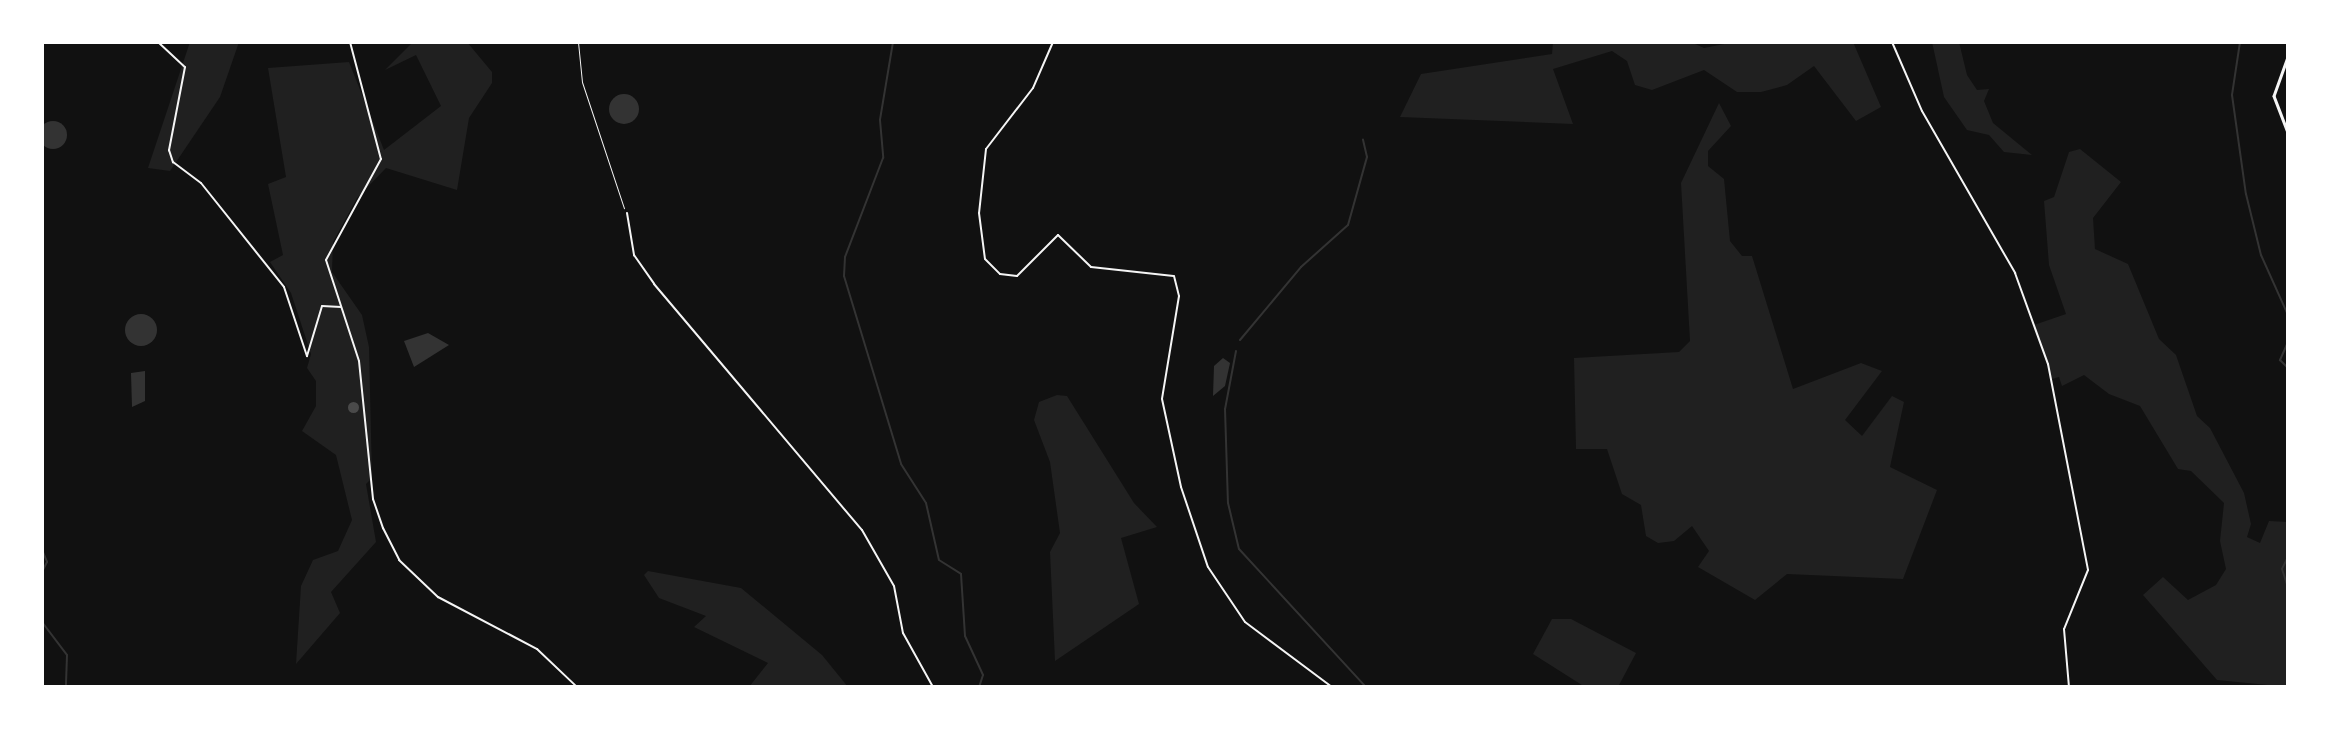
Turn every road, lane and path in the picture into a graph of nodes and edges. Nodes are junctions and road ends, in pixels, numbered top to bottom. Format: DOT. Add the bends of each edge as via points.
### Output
graph roads {
  1 [pos="158,42"];
  2 [pos="350,42"];
  3 [pos="578,42"];
  4 [pos="1053,42"];
  5 [pos="1892,42"];
  6 [pos="2288,57"];
  7 [pos="2288,134"];
  8 [pos="627,213"];
  9 [pos="342,308"];
  10 [pos="577,687"];
  11 [pos="933,687"];
  12 [pos="1332,687"];
  13 [pos="2069,687"];
  1 -- 9 [label="street" via="185,67 169,150 173,162 201,183 284,287 306,356 322,306 327,302"];
  2 -- 9 [label="street" via="381,159 326,260"];
  3 -- 8 [label="path" via="582,82"];
  4 -- 12 [label="street" via="1033,88 986,149 979,213 985,259 1000,274 1017,276 1058,234 1091,267 1174,276 1179,296 1161,391 1181,487 1208,567 1245,622"];
  5 -- 13 [label="street" via="1922,111 2015,273 2048,364 2088,570 2064,629"];
  6 -- 7 [label="street" via="2274,96"];
  8 -- 11 [label="street" via="634,255 654,284 862,530 894,586 903,633"];
  9 -- 10 [label="street" via="359,361 373,499 395,554 438,597 537,649"];
}
